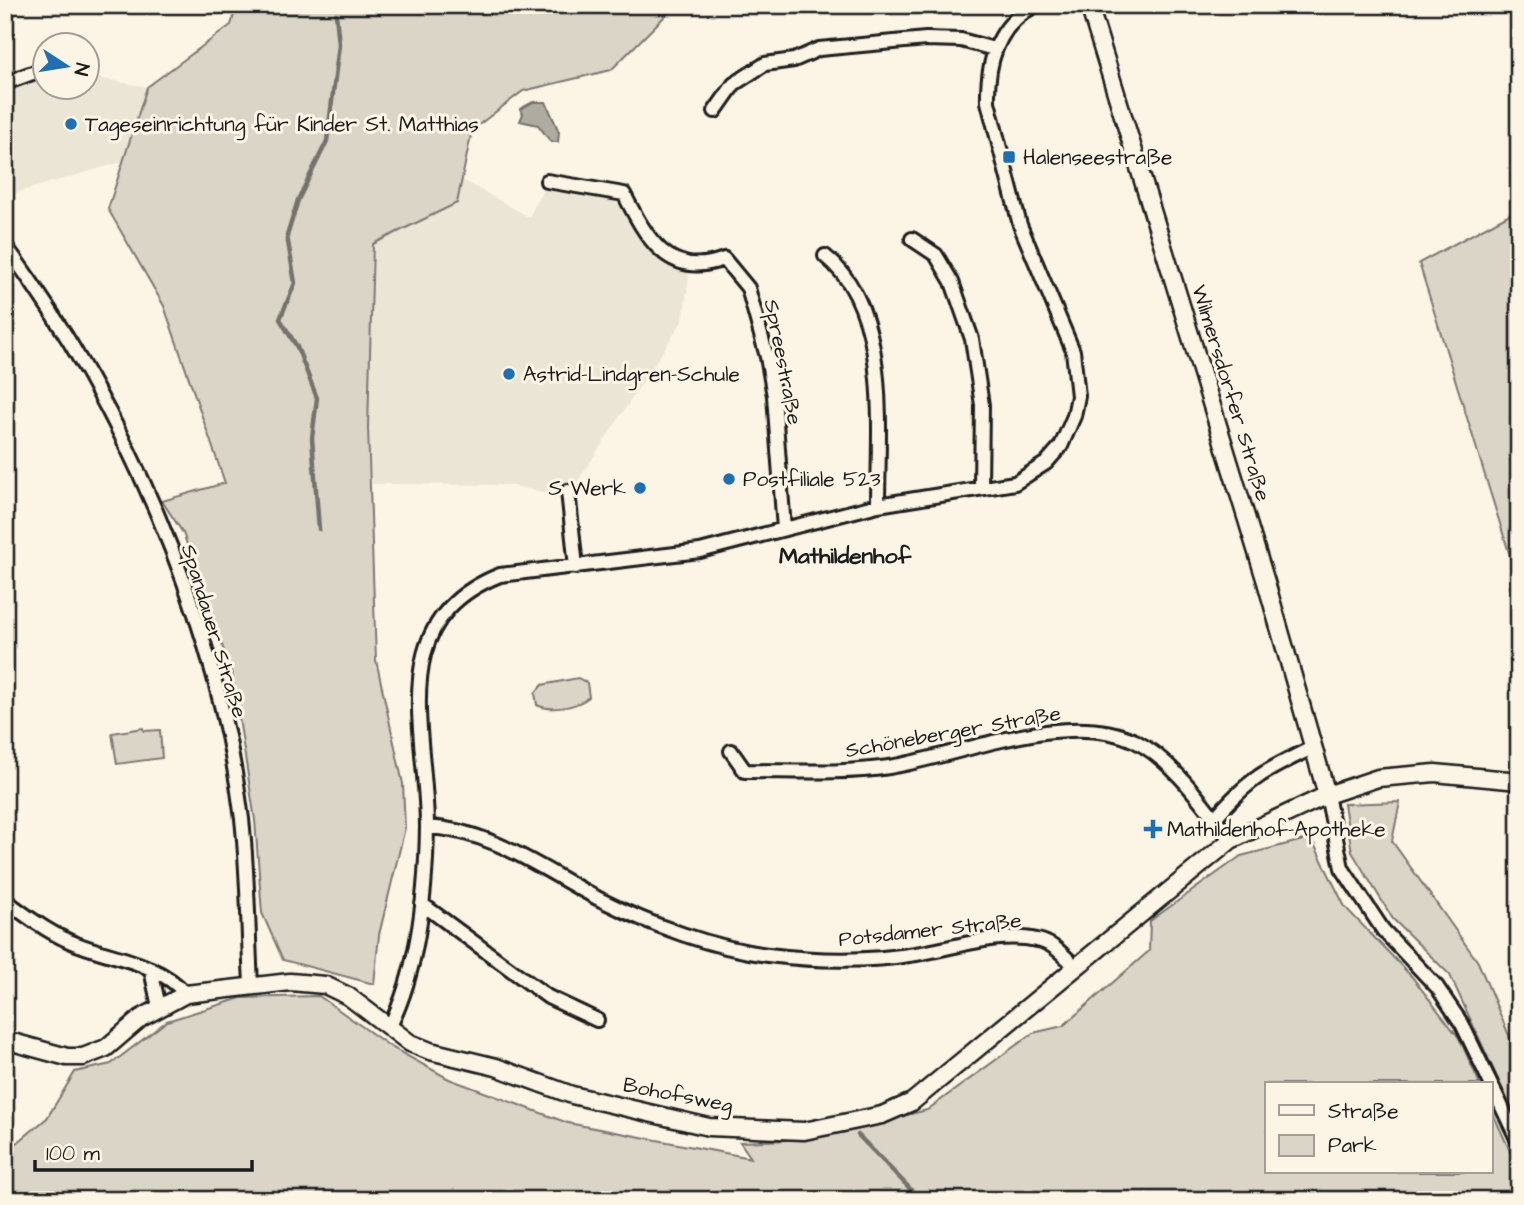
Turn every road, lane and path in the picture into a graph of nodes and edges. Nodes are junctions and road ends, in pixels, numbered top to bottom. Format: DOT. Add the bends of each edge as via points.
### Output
graph roads {
  1 [pos="1036,5"];
  2 [pos="1089,5"];
  3 [pos="994,50"];
  4 [pos="32,73"];
  5 [pos="5,82"];
  6 [pos="715,111"];
  7 [pos="547,181"];
  8 [pos="912,239"];
  9 [pos="5,245"];
  10 [pos="825,256"];
  11 [pos="981,488"];
  12 [pos="568,491"];
  13 [pos="878,505"];
  14 [pos="784,529"];
  15 [pos="576,566"];
  16 [pos="1314,747"];
  17 [pos="731,751"];
  18 [pos="1519,781"];
  19 [pos="1327,795"];
  20 [pos="1214,819"];
  21 [pos="427,827"];
  22 [pos="1231,840"];
  23 [pos="5,900"];
  24 [pos="422,904"];
  25 [pos="1076,967"];
  26 [pos="151,970"];
  27 [pos="251,984"];
  28 [pos="186,994"];
  29 [pos="159,1007"];
  30 [pos="597,1020"];
  31 [pos="390,1026"];
  32 [pos="5,1040"];
  33 [pos="1490,1082"];
  34 [pos="1492,1086"];
  35 [pos="1519,1143"];
  1 -- 3 [label="street" via="1015,20"];
  2 -- 16 [label="street, Wilmersdorfer Straße"];
  3 -- 6 [label="street" via="961,40 926,39 819,48 794,60 765,64 734,85"];
  3 -- 11 [label="street" via="988,82 992,121 1020,225 1073,351 1078,396 1068,433 1046,463 1015,483"];
  4 -- 5 [label="street"];
  7 -- 14 [label="street, Spreestraße" via="624,194 646,237 659,249 676,261 706,265 724,259 748,288 774,396"];
  8 -- 11 [label="street" via="936,255 972,339 982,405"];
  9 -- 27 [label="street, Spandauer Straße" via="87,372 141,480 185,586 215,690 242,819"];
  10 -- 13 [label="street" via="843,270 853,288 872,347 877,385"];
  11 -- 13 [label="street"];
  12 -- 15 [label="street"];
  13 -- 14 [label="street"];
  14 -- 15 [label="street" via="700,551"];
  15 -- 21 [label="street" via="517,572 480,583 451,603 431,632 418,685"];
  16 -- 19 [label="street, Wilmersdorfer Straße"];
  16 -- 20 [label="street" via="1267,769 1241,788"];
  17 -- 20 [label="street, Schöneberger Straße" via="746,771 842,772 935,759 1058,731 1110,733 1150,750"];
  18 -- 19 [label="street, Bohofsweg" via="1412,775 1378,778"];
  19 -- 22 [label="street, Bohofsweg"];
  19 -- 33 [label="street" via="1342,868 1383,930 1437,987 1462,1024"];
  20 -- 22 [label="street, Schöneberger Straße"];
  21 -- 24 [label="street"];
  21 -- 25 [label="street, Potsdamer Straße" via="486,837 659,928 764,954 879,959 1022,938 1045,942"];
  22 -- 25 [label="street, Bohofsweg"];
  23 -- 26 [label="street" via="69,941"];
  24 -- 30 [label="street" via="548,997"];
  24 -- 31 [label="street" via="406,984"];
  25 -- 31 [label="street, Bohofsweg" via="912,1102 882,1115 804,1130 709,1127 572,1095 496,1067 430,1051"];
  26 -- 28 [label="street" via="176,982"];
  26 -- 29 [label="street"];
  27 -- 28 [label="street, Bohofsweg"];
  27 -- 31 [label="street, Bohofsweg" via="325,985"];
  28 -- 29 [label="street, Bohofsweg"];
  29 -- 32 [label="street, Bohofsweg" via="106,1048 83,1057"];
  34 -- 35 [label="street"];
}
